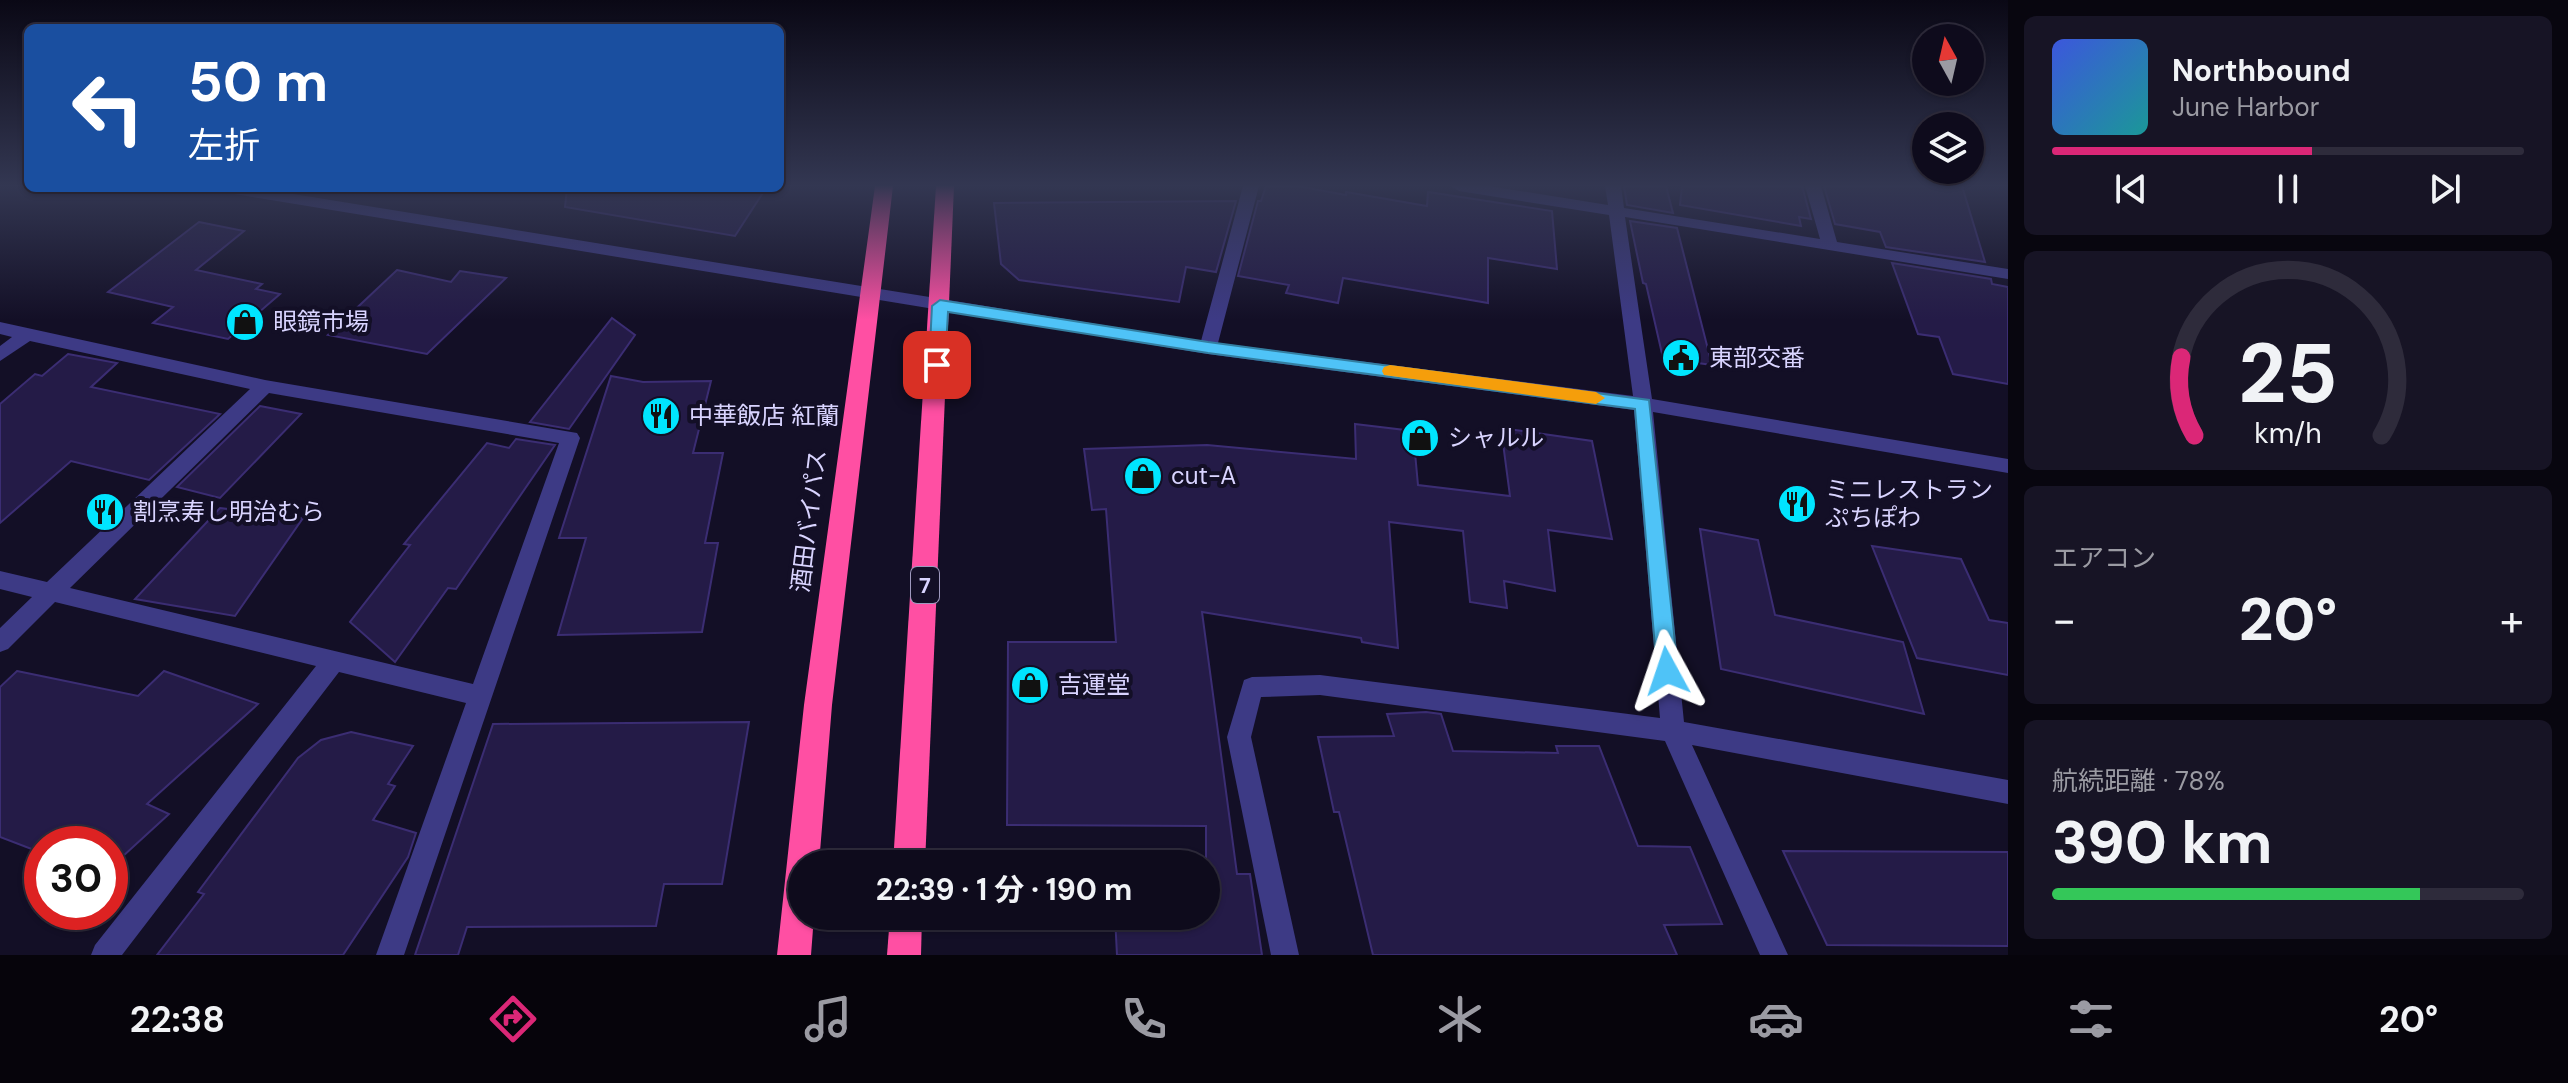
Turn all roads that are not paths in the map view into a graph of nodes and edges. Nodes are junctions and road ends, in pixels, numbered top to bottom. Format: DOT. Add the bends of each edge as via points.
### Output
graph roads {
  1 [pos="483,231"];
  2 [pos="878,231"];
  3 [pos="943,231"];
  4 [pos="1239,231"];
  5 [pos="1618,231"];
  6 [pos="1741,231"];
  7 [pos="1826,231"];
  8 [pos="1830,245"];
  9 [pos="2008,274"];
  10 [pos="870,295"];
  11 [pos="940,306"];
  12 [pos="0,328"];
  13 [pos="27,334"];
  14 [pos="1208,348"];
  15 [pos="0,355"];
  16 [pos="265,386"];
  17 [pos="1643,404"];
  18 [pos="2008,466"];
  19 [pos="0,580"];
  20 [pos="51,592"];
  21 [pos="0,642"];
  22 [pos="334,661"];
  23 [pos="480,696"];
  24 [pos="1673,731"];
  25 [pos="2008,792"];
  26 [pos="804,850"];
  27 [pos="910,850"];
  28 [pos="796,930"];
  29 [pos="905,930"];
  30 [pos="105,955"];
  31 [pos="390,955"];
  32 [pos="794,955"];
  33 [pos="904,955"];
  34 [pos="1285,955"];
  35 [pos="1774,955"];
  1 -- 10 [label="street"];
  2 -- 10 [label="highway, 酒田バイパス"];
  3 -- 11 [label="highway, 7"];
  4 -- 14 [label="street"];
  5 -- 17 [label="street"];
  6 -- 8 [label="street"];
  7 -- 8 [label="street"];
  8 -- 9 [label="street"];
  10 -- 11 [label="street"];
  10 -- 26 [label="highway, 酒田バイパス"];
  11 -- 14 [label="street"];
  11 -- 27 [label="highway, 7"];
  12 -- 13 [label="street"];
  13 -- 15 [label="street"];
  13 -- 16 [label="street"];
  14 -- 17 [label="street"];
  16 -- 20 [label="street"];
  16 -- 23 [label="street" via="570,438"];
  17 -- 18 [label="street"];
  17 -- 24 [label="street"];
  19 -- 20 [label="street"];
  20 -- 21 [label="street"];
  20 -- 22 [label="street"];
  22 -- 23 [label="street"];
  22 -- 30 [label="street"];
  23 -- 31 [label="street"];
  24 -- 25 [label="street"];
  24 -- 34 [label="street" via="1320,685 1252,687 1239,737"];
  24 -- 35 [label="street"];
  28 -- 32 [label="highway"];
  29 -- 33 [label="highway"];
}
